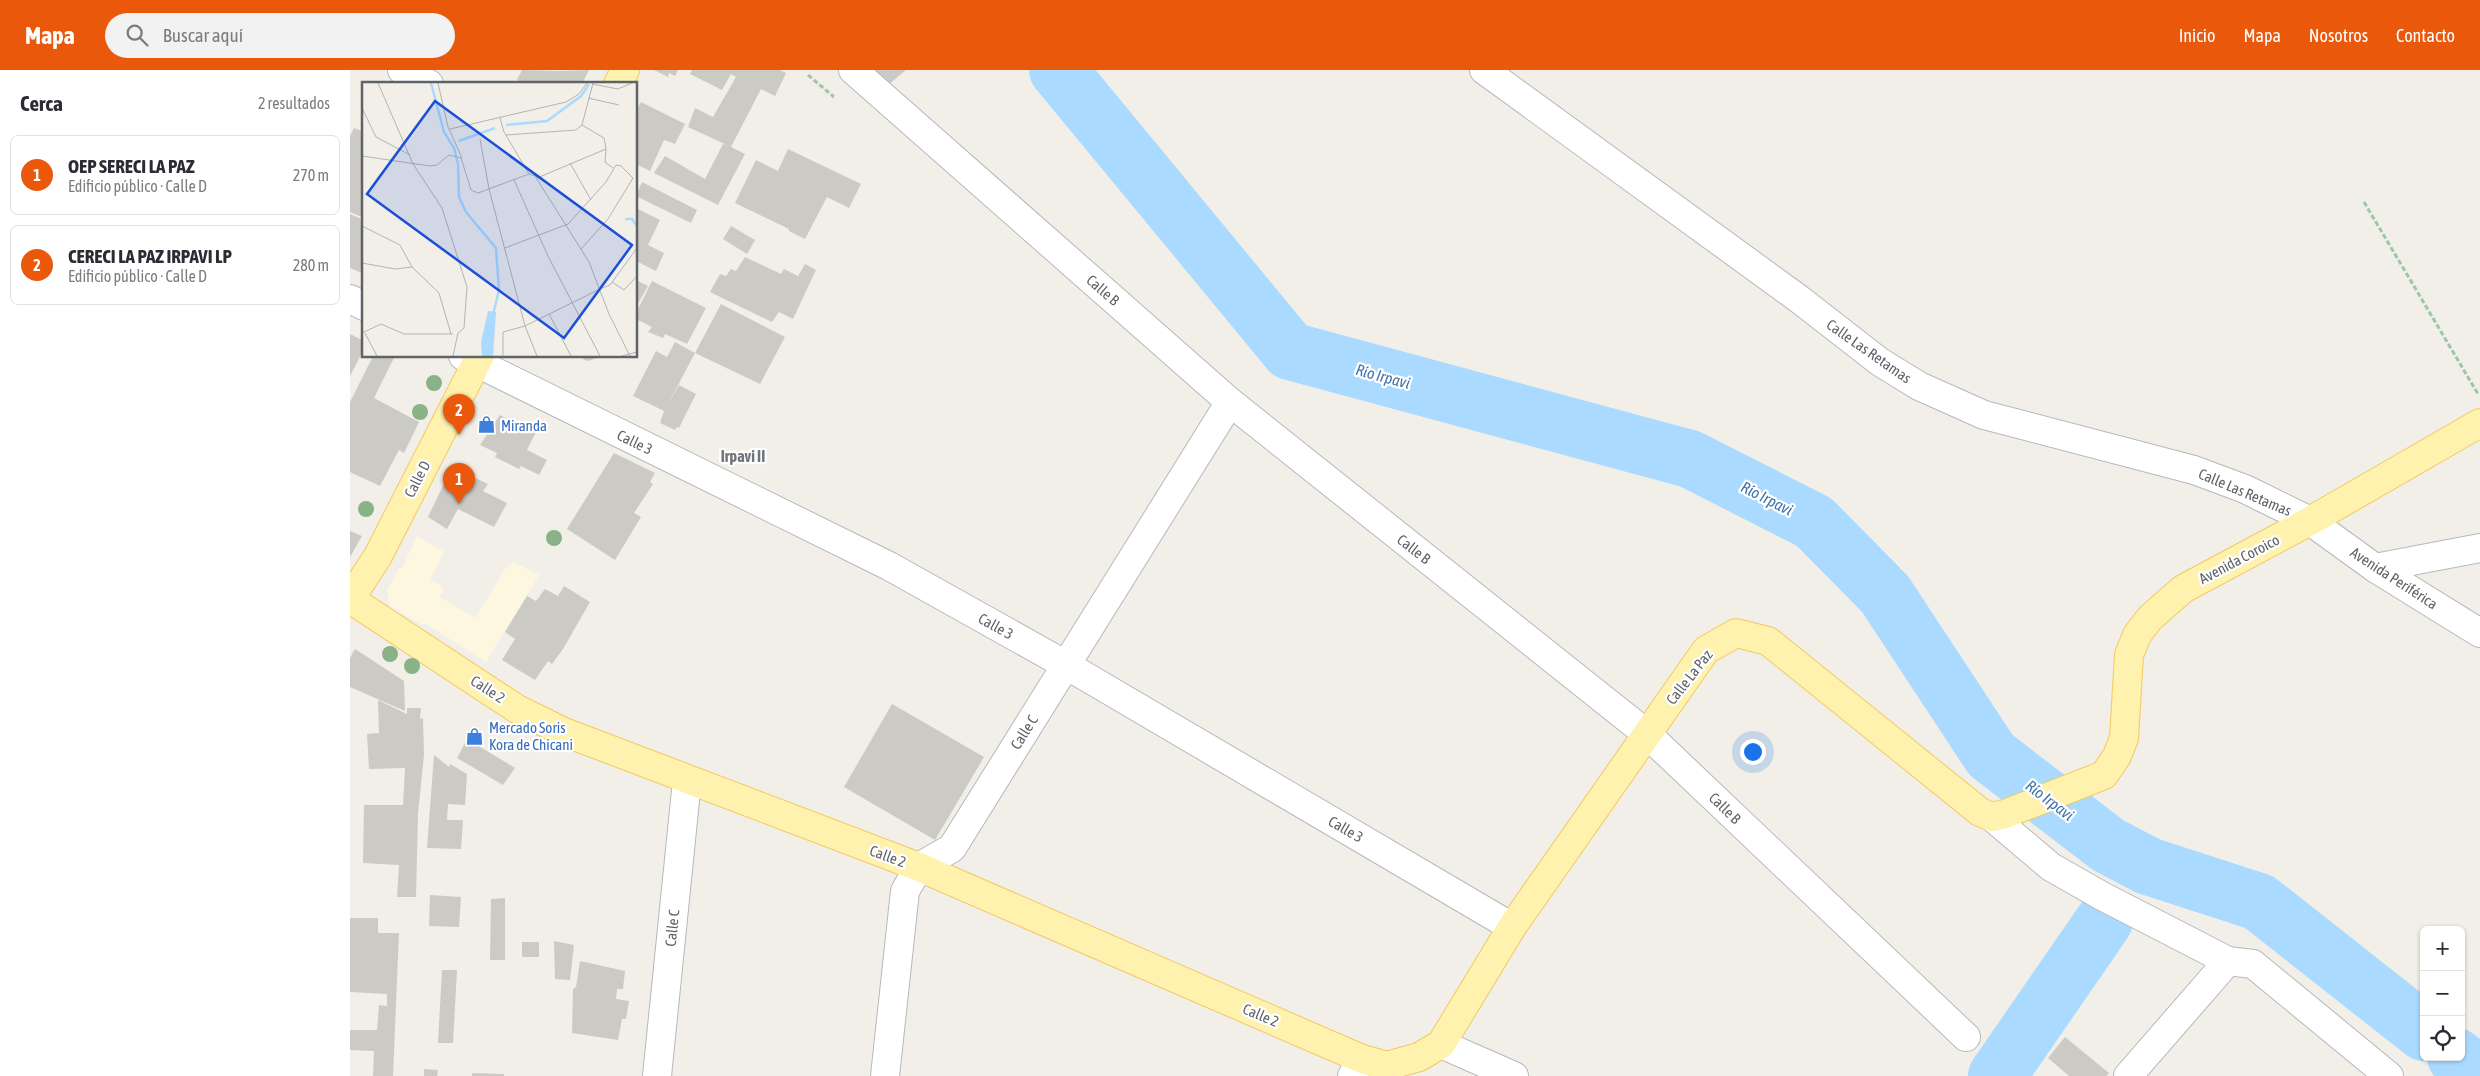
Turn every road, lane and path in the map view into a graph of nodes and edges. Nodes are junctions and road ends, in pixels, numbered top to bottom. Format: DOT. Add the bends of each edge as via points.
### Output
graph roads {
  1 [pos="402,70"];
  2 [pos="625,70"];
  3 [pos="853,70"];
  4 [pos="1484,70"];
  5 [pos="425,82"];
  6 [pos="619,82"];
  7 [pos="2364,202"];
  8 [pos="350,299"];
  9 [pos="362,305"];
  10 [pos="474,359"];
  11 [pos="2480,396"];
  12 [pos="1230,402"];
  13 [pos="2480,423"];
  14 [pos="2310,521"];
  15 [pos="2480,548"];
  16 [pos="2375,568"];
  17 [pos="350,599"];
  18 [pos="2480,634"];
  19 [pos="1066,665"];
  20 [pos="1647,734"];
  21 [pos="687,781"];
  22 [pos="2004,813"];
  23 [pos="919,867"];
  24 [pos="1512,926"];
  25 [pos="2228,961"];
  26 [pos="1966,1037"];
  27 [pos="1441,1044"];
  28 [pos="1357,1067"];
  29 [pos="657,1076"];
  30 [pos="885,1076"];
  31 [pos="1514,1076"];
  32 [pos="2128,1076"];
  33 [pos="2389,1076"];
  1 -- 5 [label="street"];
  2 -- 6 [label="main road"];
  3 -- 12 [label="street, Calle B"];
  4 -- 14 [label="street, Calle Las Retamas" via="1880,362 1919,386 1984,415 2194,470 2245,489"];
  7 -- 11 [label="path"];
  8 -- 9 [label="street"];
  10 -- 17 [label="main road, Calle D" via="378,556"];
  10 -- 19 [label="street, Calle 3" via="889,566"];
  12 -- 19 [label="street, Calle C"];
  12 -- 20 [label="street, Calle B"];
  13 -- 14 [label="main road, Avenida Coroico"];
  14 -- 16 [label="street, Avenida Periférica"];
  14 -- 22 [label="main road, Avenida Coroico" via="2183,589 2150,618 2130,655 2124,738 2104,775"];
  15 -- 16 [label="street"];
  16 -- 18 [label="street, Avenida Periférica"];
  17 -- 21 [label="main road, Calle 2" via="517,709 564,732"];
  19 -- 23 [label="street, Calle C" via="952,848"];
  19 -- 24 [label="street, Calle 3"];
  20 -- 22 [label="main road, Calle La Paz" via="1706,650 1736,633 1768,640 1980,812"];
  20 -- 24 [label="main road, Calle La Paz"];
  20 -- 26 [label="street, Calle B"];
  21 -- 23 [label="main road, Calle 2"];
  21 -- 29 [label="street, Calle C"];
  22 -- 25 [label="street" via="2051,867"];
  23 -- 28 [label="main road, Calle 2"];
  23 -- 30 [label="street" via="906,891"];
  24 -- 27 [label="main road, Calle La Paz"];
  25 -- 32 [label="street"];
  25 -- 33 [label="street" via="2253,964"];
  27 -- 28 [label="main road, Calle 2" via="1419,1057 1387,1066"];
  27 -- 31 [label="street"];
}
